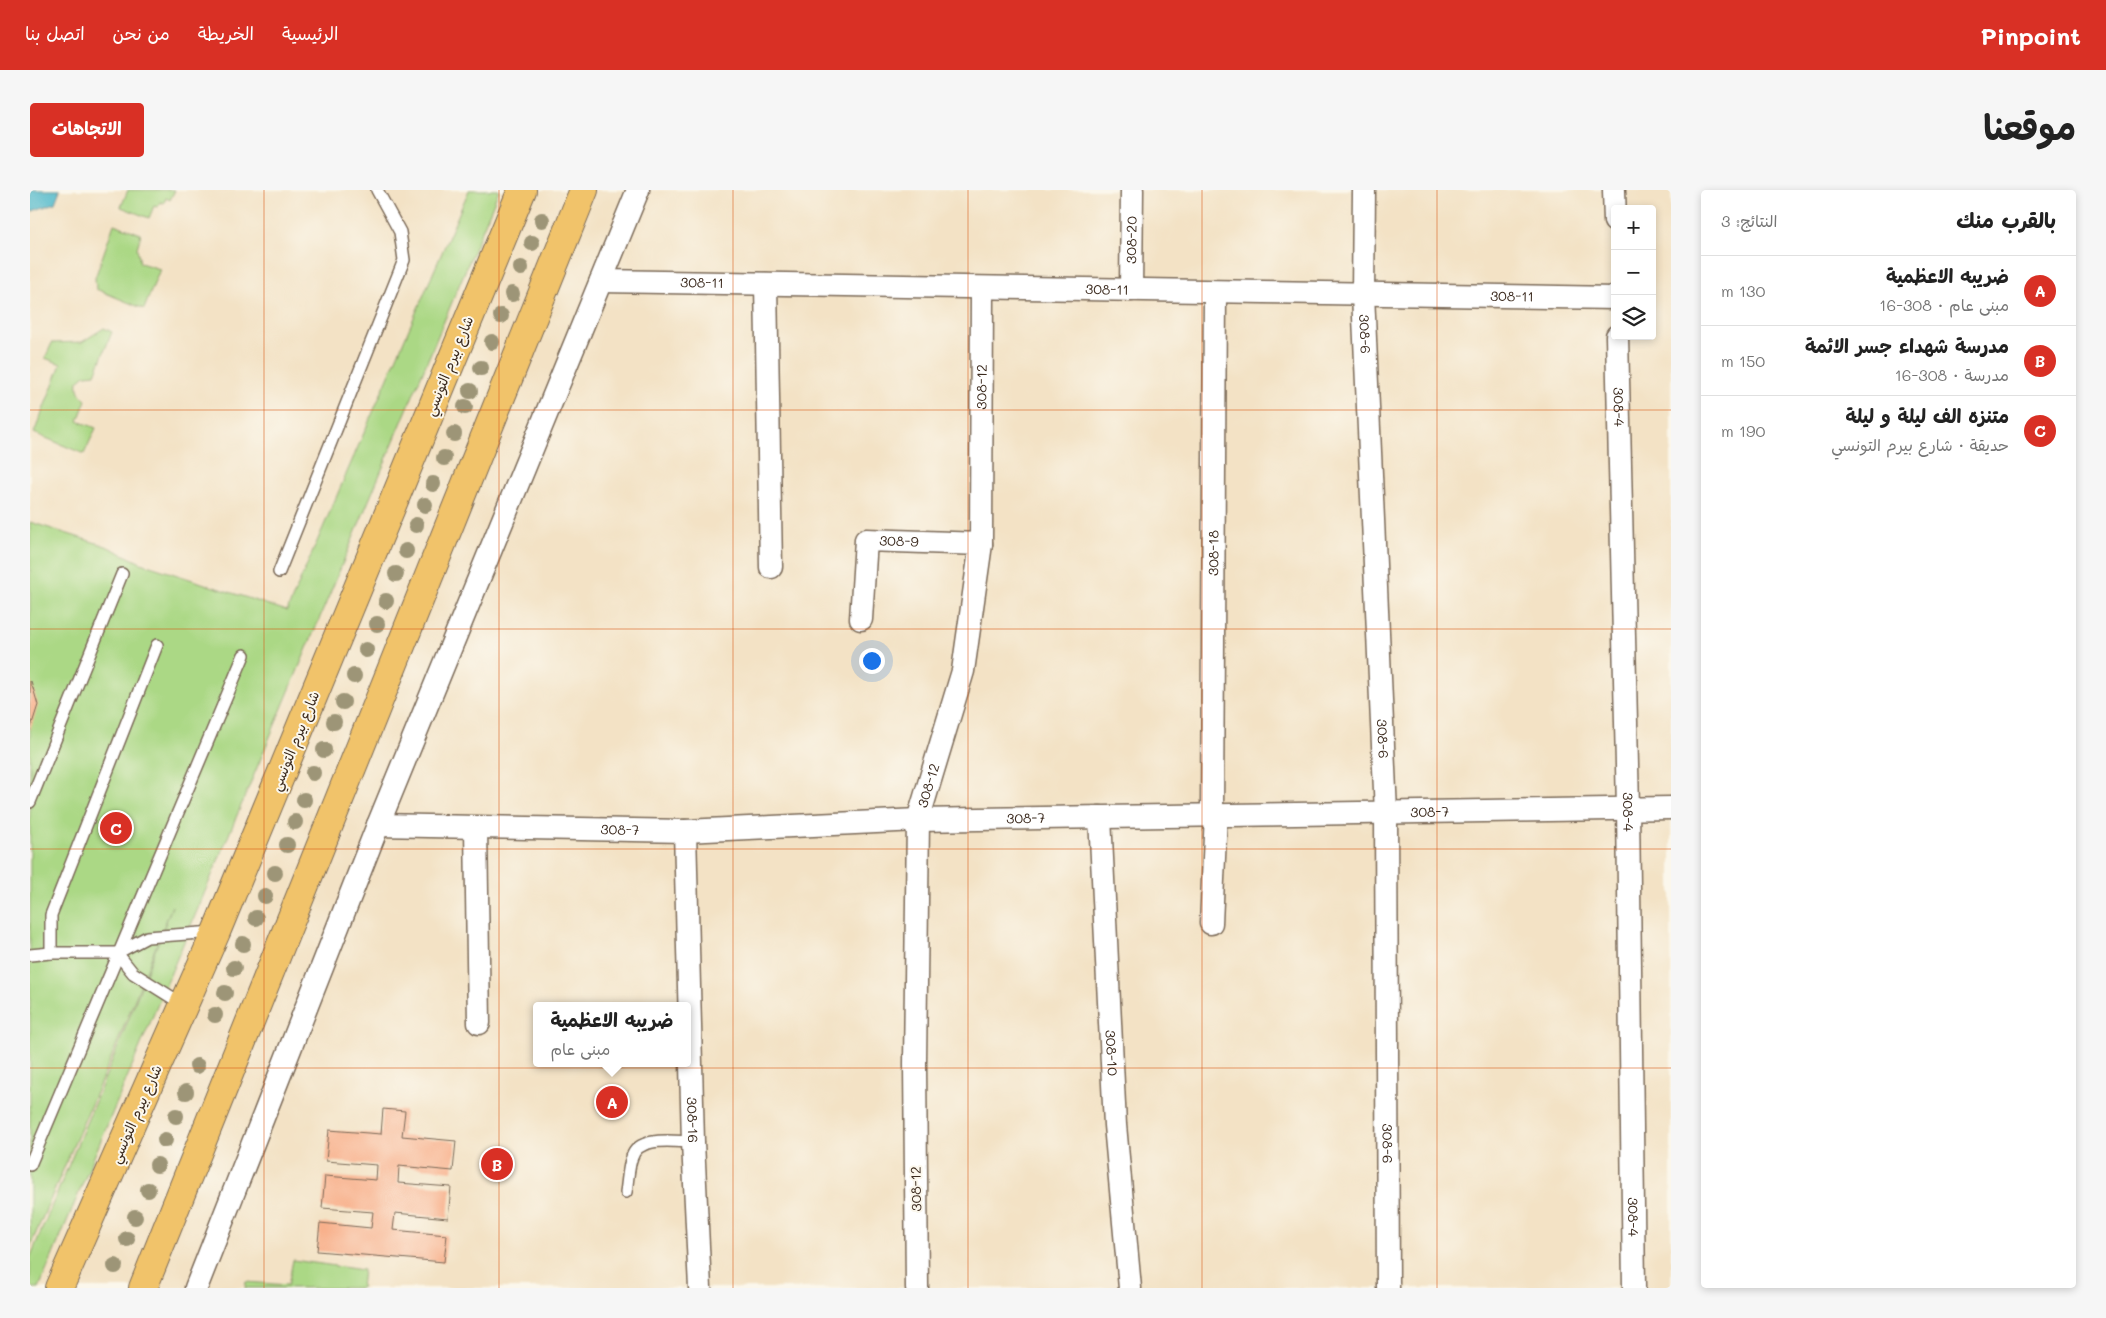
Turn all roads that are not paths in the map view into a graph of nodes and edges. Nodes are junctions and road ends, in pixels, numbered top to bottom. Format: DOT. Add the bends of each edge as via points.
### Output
graph roads {
  1 [pos="377,190"];
  2 [pos="522,190"];
  3 [pos="584,190"];
  4 [pos="638,190"];
  5 [pos="1132,190"];
  6 [pos="1364,190"];
  7 [pos="1614,190"];
  8 [pos="1614,205"];
  9 [pos="601,281"];
  10 [pos="766,284"];
  11 [pos="982,288"];
  12 [pos="1131,290"];
  13 [pos="1215,292"];
  14 [pos="1363,294"];
  15 [pos="1611,298"];
  16 [pos="1618,340"];
  17 [pos="981,544"];
  18 [pos="771,566"];
  19 [pos="279,572"];
  20 [pos="122,574"];
  21 [pos="861,619"];
  22 [pos="157,645"];
  23 [pos="244,655"];
  24 [pos="30,802"];
  25 [pos="1628,808"];
  26 [pos="1671,808"];
  27 [pos="1386,813"];
  28 [pos="1214,814"];
  29 [pos="1100,817"];
  30 [pos="918,820"];
  31 [pos="378,825"];
  32 [pos="476,828"];
  33 [pos="685,831"];
  34 [pos="1211,923"];
  35 [pos="216,932"];
  36 [pos="51,953"];
  37 [pos="117,953"];
  38 [pos="30,955"];
  39 [pos="689,1002"];
  40 [pos="184,1006"];
  41 [pos="479,1023"];
  42 [pos="691,1064"];
  43 [pos="693,1142"];
  44 [pos="30,1165"];
  45 [pos="626,1192"];
  46 [pos="59,1288"];
  47 [pos="143,1288"];
  48 [pos="196,1288"];
  49 [pos="700,1288"];
  50 [pos="917,1288"];
  51 [pos="1130,1288"];
  52 [pos="1388,1288"];
  53 [pos="1634,1288"];
  1 -- 19 [label="lane" via="400,232 404,260"];
  2 -- 35 [label="main road, شارع بيرم التونسي"];
  3 -- 47 [label="main road"];
  4 -- 9 [label="street"];
  5 -- 12 [label="street, 308-20"];
  6 -- 14 [label="street, 308-6"];
  7 -- 8 [label="street"];
  9 -- 10 [label="street, 308-11"];
  9 -- 31 [label="street"];
  10 -- 11 [label="street, 308-11"];
  10 -- 18 [label="street"];
  11 -- 12 [label="street, 308-11"];
  11 -- 17 [label="street, 308-12"];
  12 -- 13 [label="street, 308-11"];
  13 -- 14 [label="street, 308-11"];
  13 -- 28 [label="street, 308-18"];
  14 -- 15 [label="street, 308-11"];
  14 -- 27 [label="street, 308-6"];
  16 -- 25 [label="street, 308-4"];
  17 -- 21 [label="street, 308-9" via="866,540"];
  17 -- 30 [label="street, 308-12" via="963,671"];
  20 -- 24 [label="lane"];
  22 -- 36 [label="lane" via="51,915"];
  23 -- 37 [label="lane"];
  25 -- 26 [label="street, 308-7"];
  25 -- 27 [label="street, 308-7"];
  25 -- 53 [label="street, 308-4"];
  27 -- 28 [label="street, 308-7"];
  27 -- 52 [label="street, 308-6"];
  28 -- 29 [label="street, 308-7"];
  28 -- 34 [label="street, 308-18"];
  29 -- 30 [label="street, 308-7"];
  29 -- 51 [label="street, 308-10" via="1115,1125"];
  30 -- 33 [label="street, 308-7"];
  30 -- 50 [label="street, 308-12"];
  31 -- 32 [label="street, 308-7"];
  31 -- 48 [label="street"];
  32 -- 33 [label="street, 308-7"];
  32 -- 41 [label="street"];
  33 -- 39 [label="street, 308-16"];
  35 -- 37 [label="lane" via="147,936"];
  35 -- 40 [label="main road, شارع بيرم التونسي"];
  36 -- 37 [label="lane"];
  36 -- 38 [label="lane"];
  37 -- 40 [label="lane" via="133,973"];
  37 -- 44 [label="lane"];
  40 -- 46 [label="main road, شارع بيرم التونسي"];
  42 -- 43 [label="street, 308-16"];
  43 -- 45 [label="lane" via="650,1142 637,1149 632,1156"];
  43 -- 49 [label="street, 308-16"];
}
